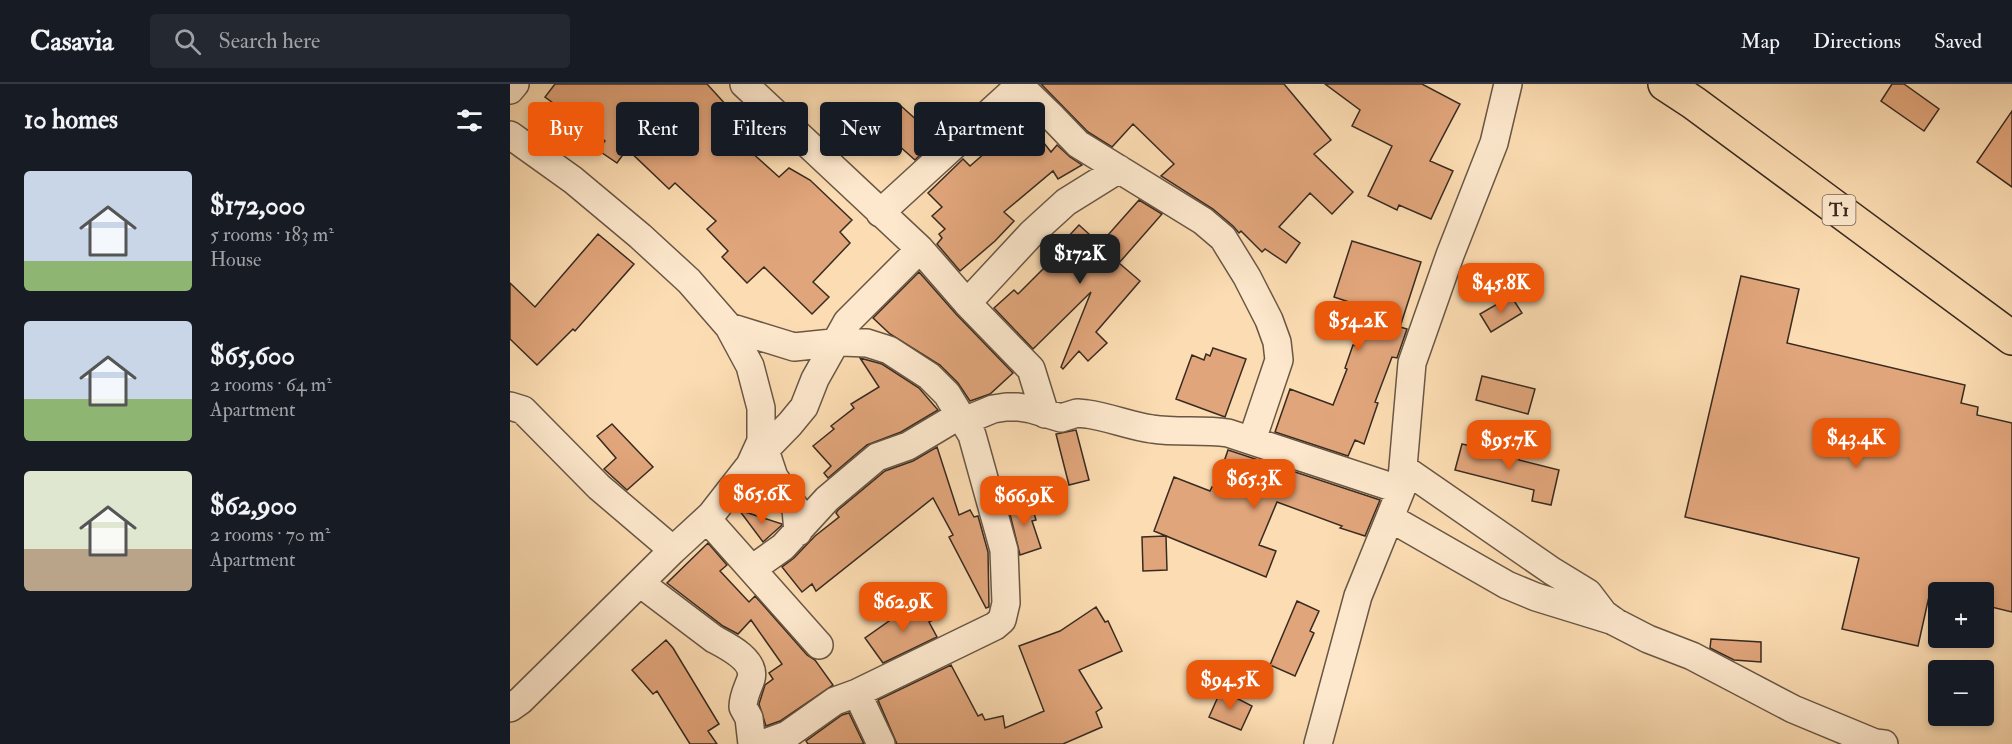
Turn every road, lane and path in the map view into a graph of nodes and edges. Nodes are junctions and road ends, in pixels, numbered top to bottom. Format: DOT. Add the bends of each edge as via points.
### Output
graph roads {
  1 [pos="515,84"];
  2 [pos="744,84"];
  3 [pos="1508,84"];
  4 [pos="1665,84"];
  5 [pos="1020,85"];
  6 [pos="510,90"];
  7 [pos="510,135"];
  8 [pos="1119,169"];
  9 [pos="880,213"];
  10 [pos="920,249"];
  11 [pos="967,303"];
  12 [pos="729,327"];
  13 [pos="2012,338"];
  14 [pos="834,343"];
  15 [pos="1031,369"];
  16 [pos="510,406"];
  17 [pos="1006,407"];
  18 [pos="1045,414"];
  19 [pos="962,418"];
  20 [pos="1252,440"];
  21 [pos="757,457"];
  22 [pos="1402,479"];
  23 [pos="1390,518"];
  24 [pos="707,519"];
  25 [pos="798,532"];
  26 [pos="673,550"];
  27 [pos="752,569"];
  28 [pos="640,583"];
  29 [pos="1615,622"];
  30 [pos="819,645"];
  31 [pos="857,693"];
  32 [pos="510,708"];
  33 [pos="764,743"];
  34 [pos="881,744"];
  35 [pos="1318,744"];
  36 [pos="1884,744"];
  1 -- 6 [label="street"];
  2 -- 9 [label="street"];
  3 -- 22 [label="street" via="1494,143 1412,363"];
  4 -- 13 [label="highway, T1"];
  5 -- 8 [label="street" via="1078,144"];
  5 -- 9 [label="street"];
  7 -- 12 [label="street" via="573,180 640,236 689,281"];
  8 -- 11 [label="street" via="1066,202"];
  8 -- 20 [label="street" via="1203,221 1223,238 1269,320 1279,360"];
  9 -- 10 [label="street"];
  10 -- 11 [label="street"];
  10 -- 14 [label="street" via="847,322"];
  11 -- 15 [label="street"];
  12 -- 14 [label="street" via="795,347"];
  12 -- 21 [label="street" via="750,366 761,408"];
  14 -- 19 [label="street" via="867,343 889,351 929,376 947,394"];
  14 -- 21 [label="street" via="804,407"];
  15 -- 17 [label="street" via="1022,389"];
  15 -- 18 [label="street"];
  16 -- 26 [label="street" via="523,410 599,487"];
  17 -- 18 [label="street" via="1018,406"];
  17 -- 19 [label="street"];
  18 -- 20 [label="street" via="1061,418 1087,414 1150,429 1212,430"];
  19 -- 25 [label="street" via="877,457 827,500"];
  19 -- 31 [label="street" via="972,435 1004,550 1006,603 1002,620"];
  20 -- 22 [label="street"];
  21 -- 24 [label="street"];
  21 -- 25 [label="street" via="796,510"];
  22 -- 23 [label="street"];
  22 -- 29 [label="street" via="1588,592"];
  23 -- 29 [label="street" via="1507,585"];
  23 -- 35 [label="street" via="1358,596"];
  24 -- 26 [label="street"];
  24 -- 27 [label="street"];
  25 -- 27 [label="street"];
  26 -- 28 [label="street"];
  27 -- 30 [label="street"];
  28 -- 32 [label="street"];
  28 -- 33 [label="street" via="747,662 751,677 742,706"];
  29 -- 36 [label="street" via="1692,656 1793,709"];
  31 -- 33 [label="street" via="835,701 787,735"];
  31 -- 34 [label="street"];
}
